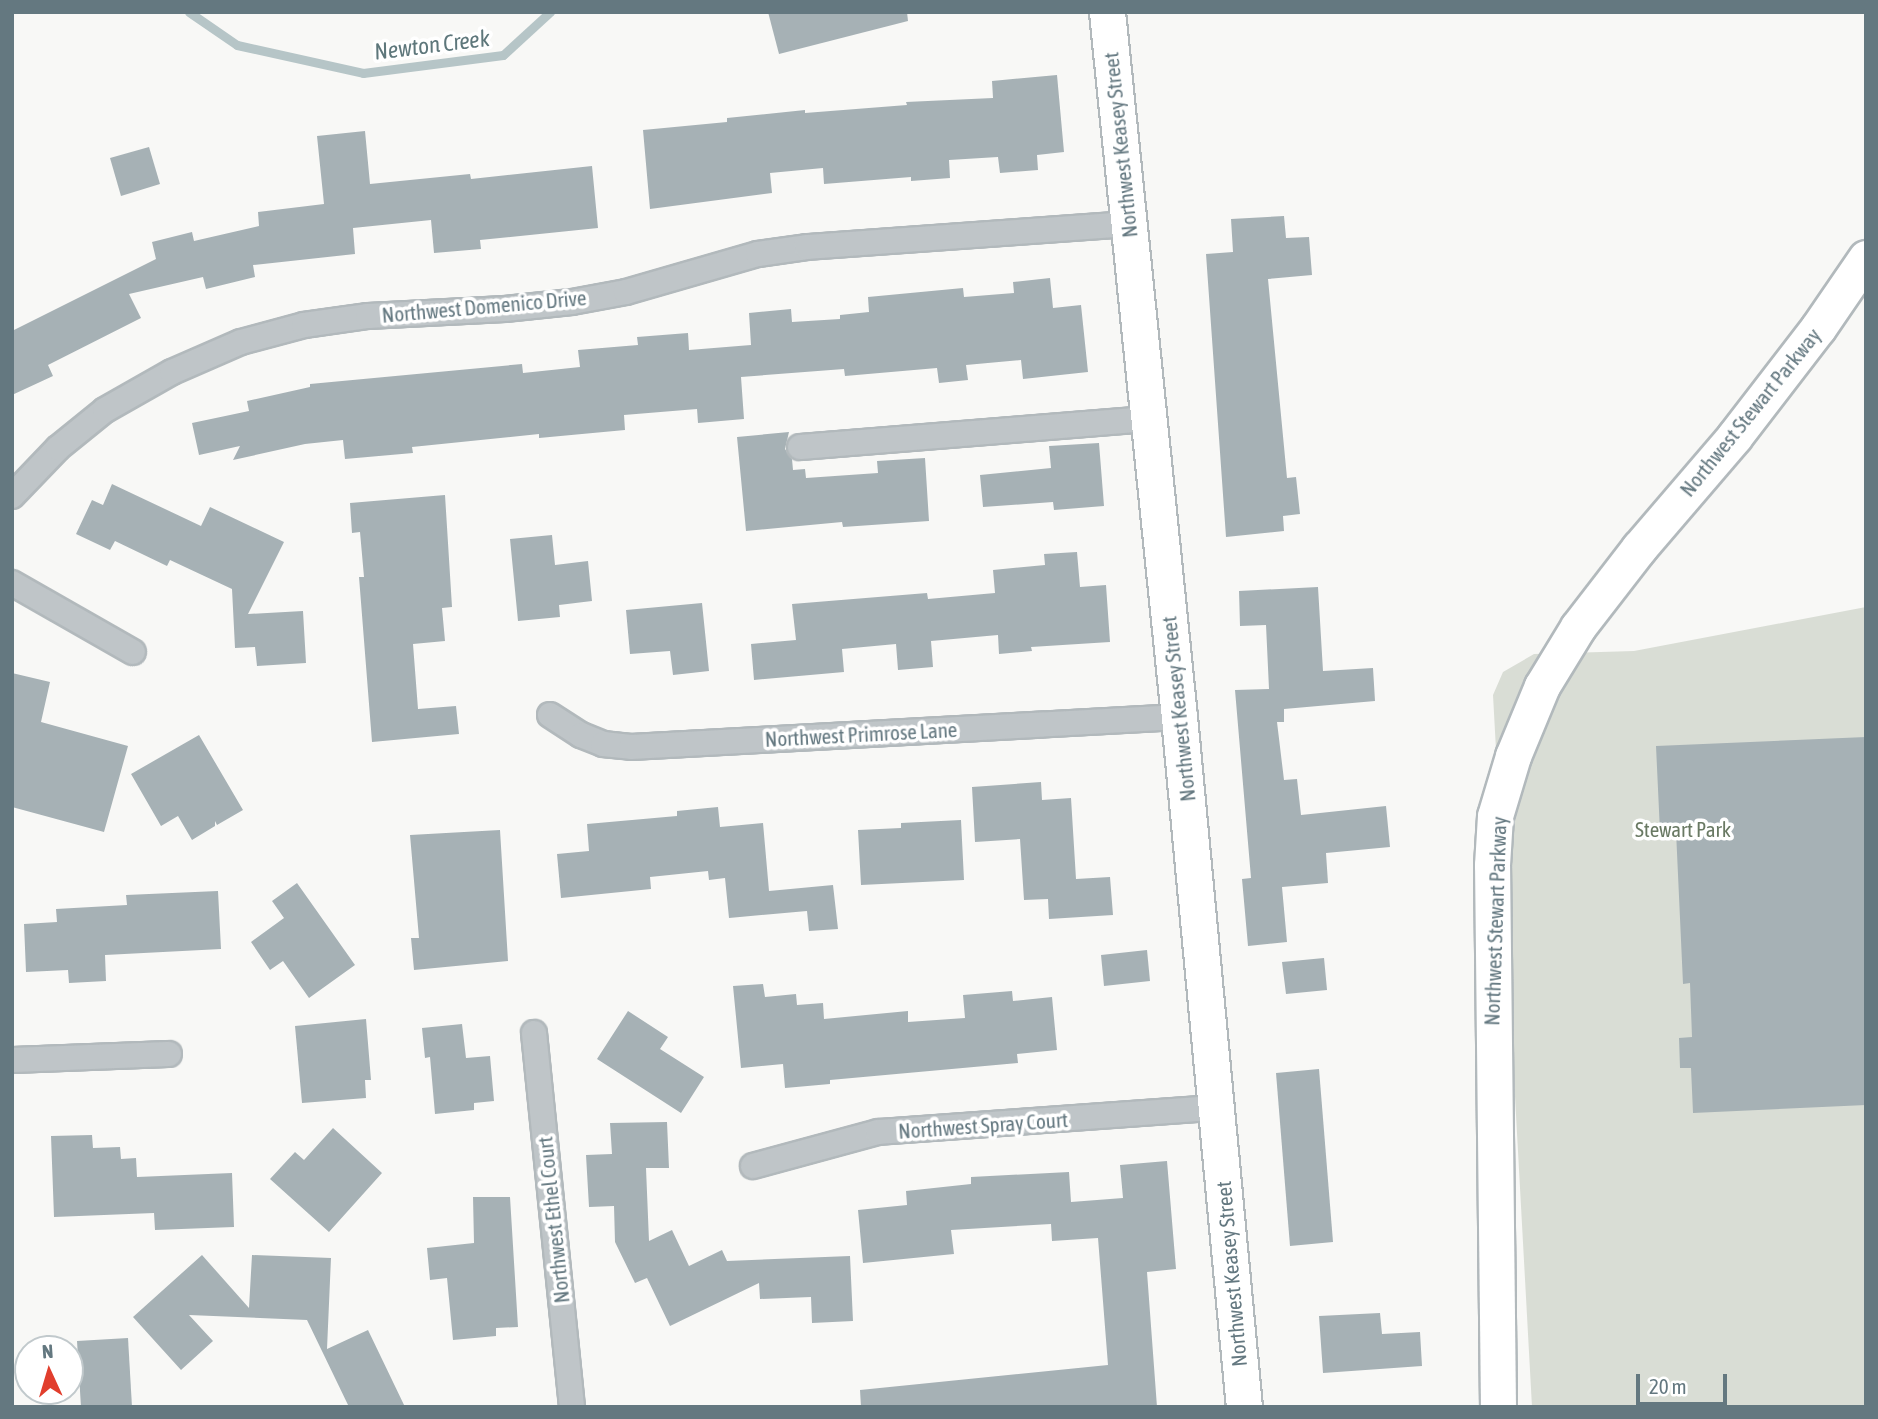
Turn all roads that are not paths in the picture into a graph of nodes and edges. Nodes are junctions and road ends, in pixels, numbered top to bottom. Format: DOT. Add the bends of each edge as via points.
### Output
graph roads {
  1 [pos="1107,12"];
  2 [pos="1127,224"];
  3 [pos="1866,258"];
  4 [pos="1148,419"];
  5 [pos="800,447"];
  6 [pos="12,496"];
  7 [pos="12,583"];
  8 [pos="133,652"];
  9 [pos="550,715"];
  10 [pos="1179,717"];
  11 [pos="534,1034"];
  12 [pos="169,1055"];
  13 [pos="12,1060"];
  14 [pos="1216,1108"];
  15 [pos="753,1166"];
  16 [pos="572,1407"];
  17 [pos="1244,1407"];
  18 [pos="1497,1407"];
  1 -- 2 [label="street, Northwest Keasey Street"];
  2 -- 4 [label="street, Northwest Keasey Street"];
  2 -- 6 [label="street, Northwest Domenico Drive" via="807,247 758,254 626,292 572,302 304,325 241,342 172,372 105,410"];
  3 -- 18 [label="street, Northwest Stewart Parkway" via="1734,437 1578,627 1542,687 1513,756 1495,816 1492,865"];
  4 -- 5 [label="street"];
  4 -- 10 [label="street, Northwest Keasey Street"];
  7 -- 8 [label="street"];
  9 -- 10 [label="street, Northwest Primrose Lane" via="603,744 631,747"];
  10 -- 14 [label="street, Northwest Keasey Street"];
  11 -- 16 [label="street, Northwest Ethel Court"];
  12 -- 13 [label="street"];
  14 -- 15 [label="street, Northwest Spray Court" via="878,1132"];
  14 -- 17 [label="street, Northwest Keasey Street"];
}
